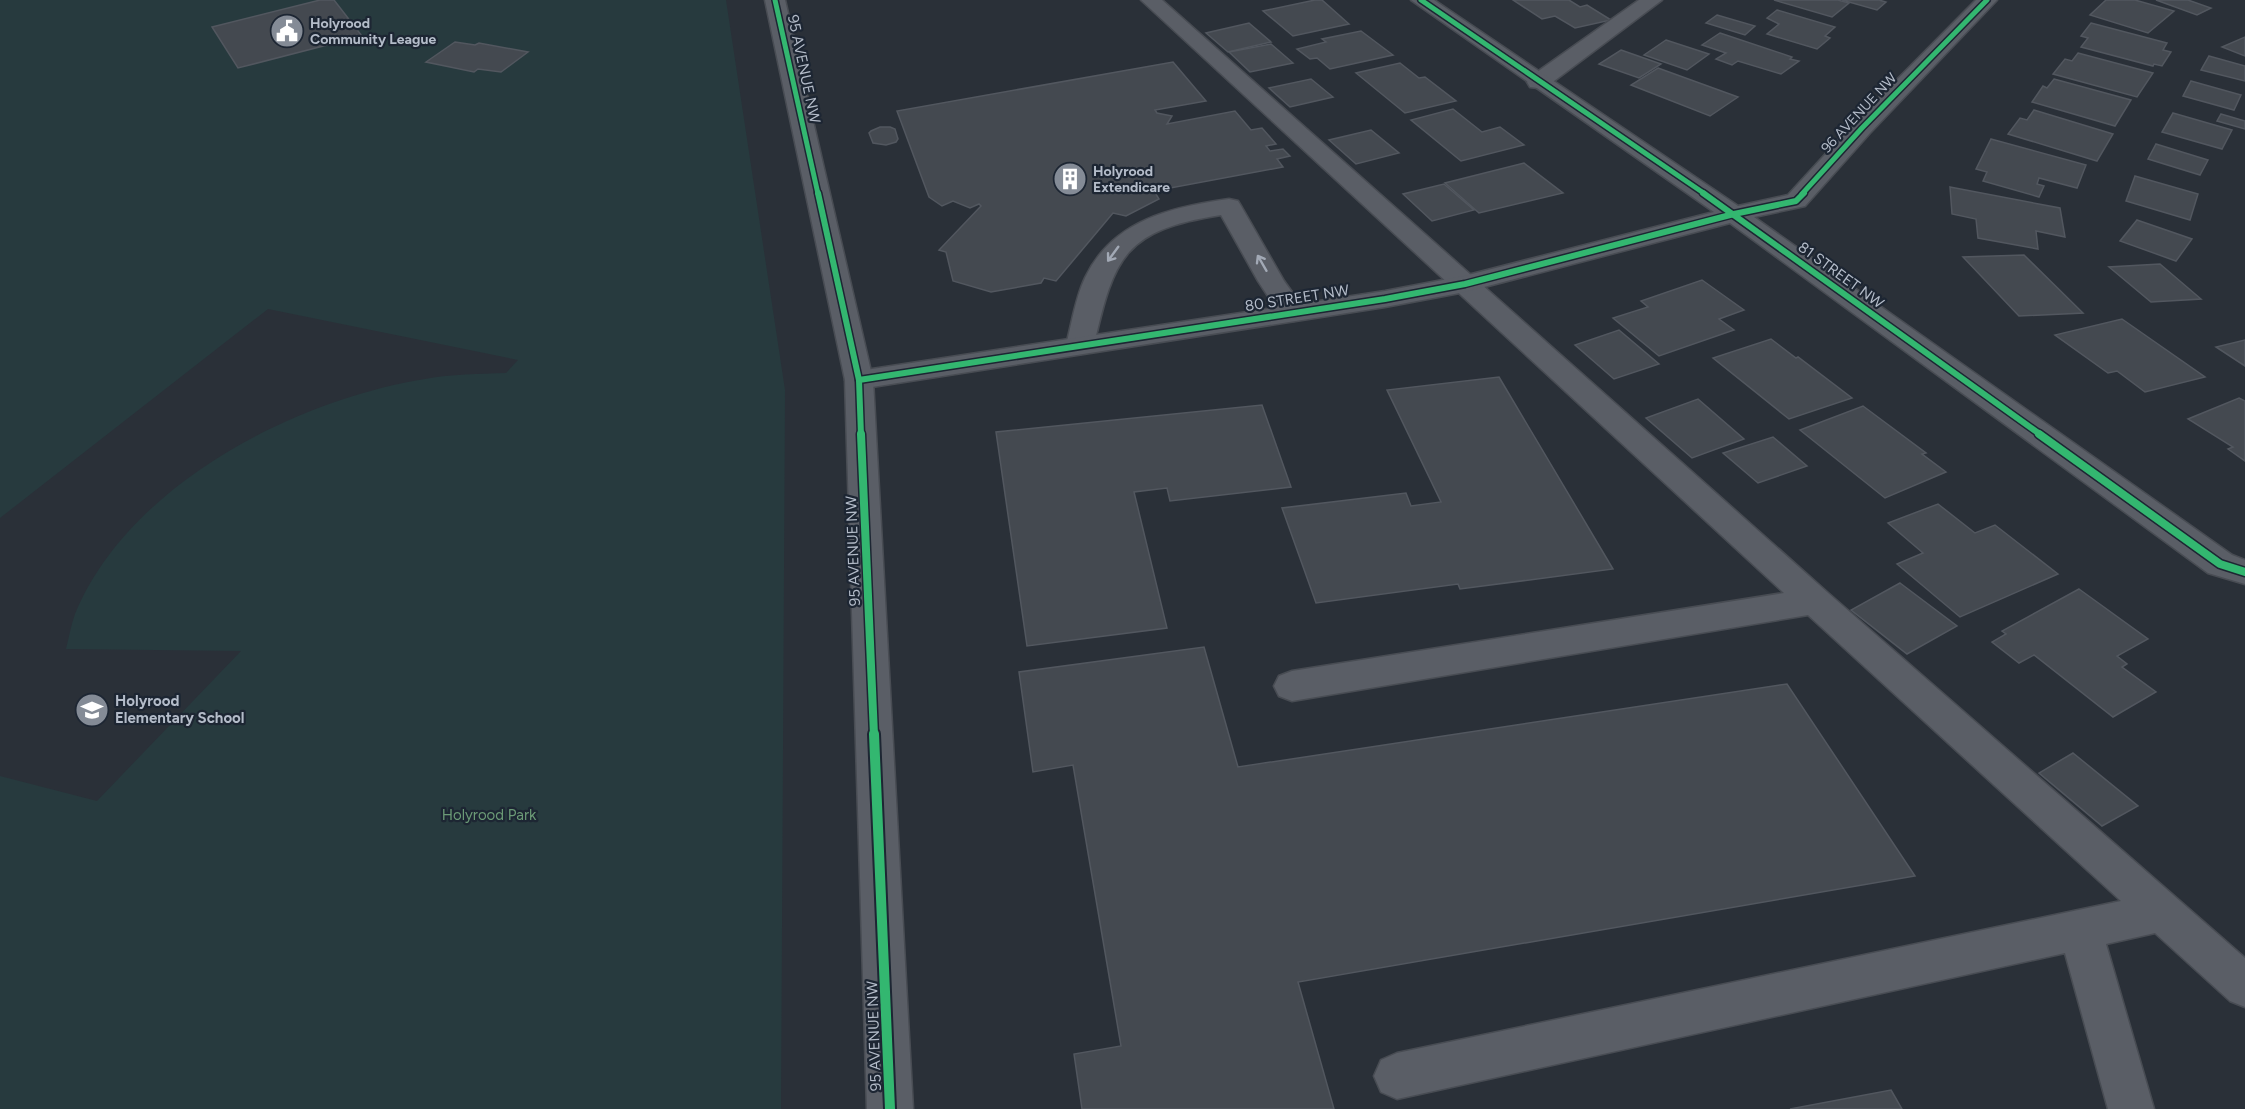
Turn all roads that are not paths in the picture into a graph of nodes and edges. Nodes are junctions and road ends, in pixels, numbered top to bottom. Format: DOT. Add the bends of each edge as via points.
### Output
graph roads {
  1 [pos="775,0"];
  2 [pos="1150,0"];
  3 [pos="1421,0"];
  4 [pos="1652,0"];
  5 [pos="1987,0"];
  6 [pos="1538,82"];
  7 [pos="1734,214"];
  8 [pos="1465,284"];
  9 [pos="1293,313"];
  10 [pos="1080,345"];
  11 [pos="859,380"];
  12 [pos="2245,572"];
  13 [pos="1815,601"];
  14 [pos="1292,686"];
  15 [pos="2163,912"];
  16 [pos="2080,929"];
  17 [pos="2245,986"];
  18 [pos="1397,1076"];
  19 [pos="890,1109"];
  20 [pos="2131,1109"];
  1 -- 11 [label="street, 95 AVENUE NW"];
  2 -- 8 [label="street"];
  3 -- 6 [label="street, 81 STREET NW"];
  4 -- 6 [label="street"];
  5 -- 7 [label="street, 96 AVENUE NW" via="1796,201"];
  6 -- 7 [label="street, 81 STREET NW"];
  7 -- 8 [label="street, 80 STREET NW"];
  7 -- 12 [label="street, 81 STREET NW" via="2220,564"];
  8 -- 9 [label="street, 80 STREET NW"];
  8 -- 13 [label="street"];
  9 -- 10 [label="street, 80 STREET NW"];
  9 -- 10 [label="street, one-way" via="1229,206 1194,211 1140,229 1115,248 1101,272"];
  10 -- 11 [label="street, 80 STREET NW"];
  11 -- 19 [label="street, 95 AVENUE NW"];
  13 -- 14 [label="street"];
  13 -- 15 [label="street"];
  15 -- 16 [label="street"];
  15 -- 17 [label="street"];
  16 -- 18 [label="street"];
  16 -- 20 [label="street"];
}
